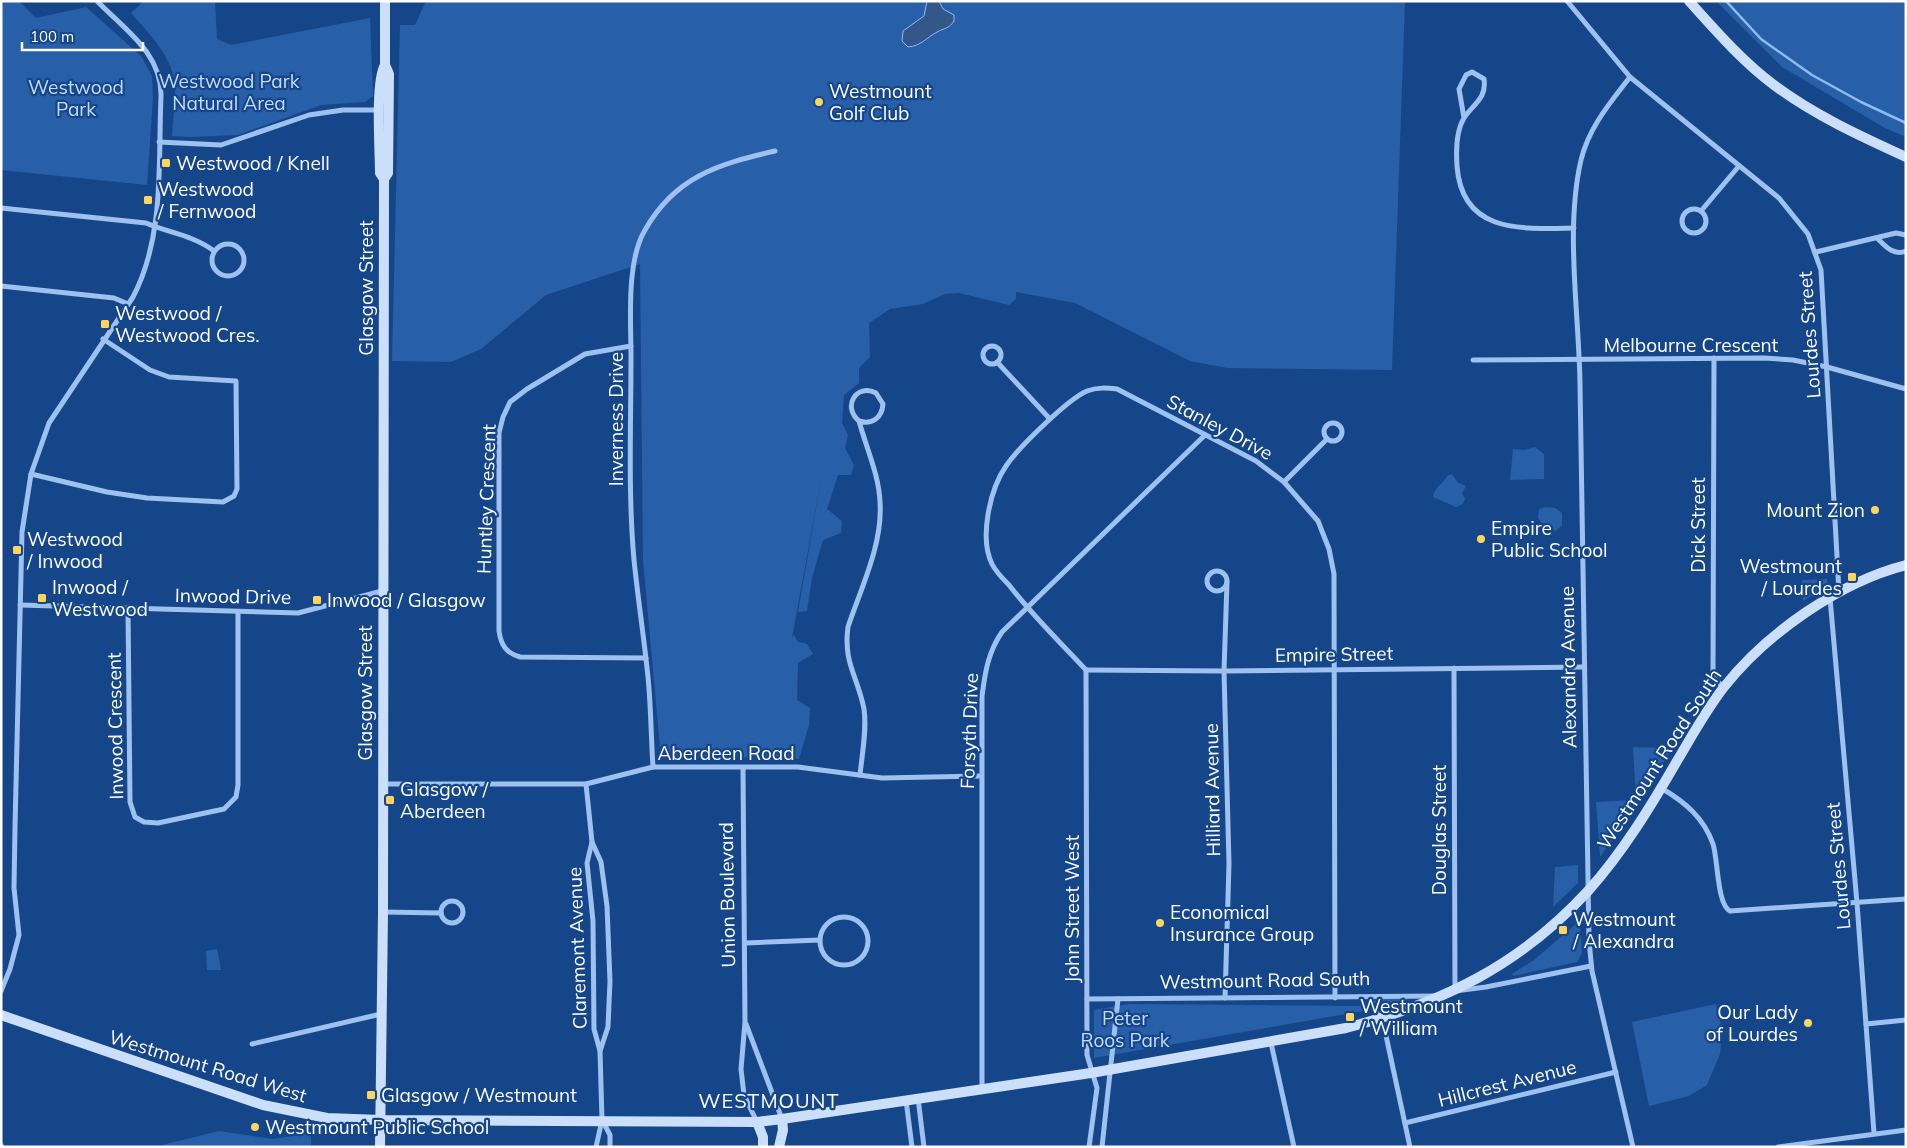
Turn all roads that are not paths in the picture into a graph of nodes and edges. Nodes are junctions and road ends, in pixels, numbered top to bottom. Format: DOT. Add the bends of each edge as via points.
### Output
graph roads {
  1 [pos="97,1"];
  2 [pos="385,1"];
  3 [pos="1568,1"];
  4 [pos="1689,1"];
  5 [pos="1630,77"];
  6 [pos="384,110"];
  7 [pos="1464,118"];
  8 [pos="159,142"];
  9 [pos="775,151"];
  10 [pos="1906,157"];
  11 [pos="1739,166"];
  12 [pos="1,208"];
  13 [pos="1702,211"];
  14 [pos="155,227"];
  15 [pos="1574,228"];
  16 [pos="1906,235"];
  17 [pos="1878,239"];
  18 [pos="214,251"];
  19 [pos="1906,251"];
  20 [pos="1816,252"];
  21 [pos="1,286"];
  22 [pos="128,304"];
  23 [pos="103,339"];
  24 [pos="631,346"];
  25 [pos="1714,358"];
  26 [pos="1473,360"];
  27 [pos="1579,360"];
  28 [pos="997,362"];
  29 [pos="1827,367"];
  30 [pos="1906,389"];
  31 [pos="1050,419"];
  32 [pos="859,421"];
  33 [pos="1205,434"];
  34 [pos="1327,439"];
  35 [pos="31,474"];
  36 [pos="1284,482"];
  37 [pos="1906,565"];
  38 [pos="1227,582"];
  39 [pos="382,591"];
  40 [pos="1834,595"];
  41 [pos="20,605"];
  42 [pos="1026,608"];
  43 [pos="128,609"];
  44 [pos="238,612"];
  45 [pos="646,658"];
  46 [pos="1583,667"];
  47 [pos="1454,668"];
  48 [pos="1335,669"];
  49 [pos="1086,670"];
  50 [pos="1224,671"];
  51 [pos="1723,687"];
  52 [pos="653,767"];
  53 [pos="743,768"];
  54 [pos="860,775"];
  55 [pos="981,776"];
  56 [pos="383,784"];
  57 [pos="586,784"];
  58 [pos="1662,788"];
  59 [pos="592,842"];
  60 [pos="1588,890"];
  61 [pos="1906,899"];
  62 [pos="1857,903"];
  63 [pos="383,912"];
  64 [pos="441,914"];
  65 [pos="820,940"];
  66 [pos="745,943"];
  67 [pos="1591,966"];
  68 [pos="1,991"];
  69 [pos="1455,991"];
  70 [pos="1443,996"];
  71 [pos="1225,998"];
  72 [pos="1335,998"];
  73 [pos="1370,998"];
  74 [pos="1087,999"];
  75 [pos="1118,999"];
  76 [pos="382,1014"];
  77 [pos="1,1015"];
  78 [pos="1380,1019"];
  79 [pos="1906,1020"];
  80 [pos="745,1022"];
  81 [pos="1866,1024"];
  82 [pos="1271,1043"];
  83 [pos="252,1044"];
  84 [pos="600,1052"];
  85 [pos="1110,1070"];
  86 [pos="1616,1072"];
  87 [pos="1091,1073"];
  88 [pos="1038,1080"];
  89 [pos="982,1088"];
  90 [pos="918,1097"];
  91 [pos="906,1099"];
  92 [pos="782,1119"];
  93 [pos="380,1120"];
  94 [pos="602,1120"];
  95 [pos="757,1122"];
  96 [pos="1405,1123"];
  97 [pos="1906,1130"];
  98 [pos="1874,1133"];
  99 [pos="380,1147"];
  100 [pos="596,1147"];
  101 [pos="610,1147"];
  102 [pos="762,1147"];
  103 [pos="779,1147"];
  104 [pos="912,1147"];
  105 [pos="924,1147"];
  106 [pos="1090,1147"];
  107 [pos="1102,1147"];
  108 [pos="1294,1147"];
  109 [pos="1410,1147"];
  110 [pos="1634,1147"];
  111 [pos="1778,1147"];
  1 -- 8 [label="street" via="151,57 160,75"];
  2 -- 6 [label="main road, Glasgow Street" via="385,65 389,74"];
  3 -- 5 [label="street, Lourdes Street"];
  4 -- 10 [label="main road" via="1743,59 1775,86 1846,130"];
  5 -- 11 [label="street, Lourdes Street"];
  5 -- 15 [label="street, Alexandra Avenue" via="1598,118 1588,138 1581,160"];
  6 -- 8 [label="street" via="343,110 309,115 221,145"];
  6 -- 39 [label="main road, Glasgow Street" via="380,173 384,179"];
  7 -- 7 [label="street" via="1484,92 1484,79 1472,72 1466,75 1459,89"];
  7 -- 15 [label="street" via="1457,138 1457,168 1463,193 1476,212 1486,219 1511,226"];
  8 -- 14 [label="street"];
  9 -- 24 [label="street, Inverness Drive" via="737,160 697,175 682,185 654,216 639,243 633,271"];
  11 -- 13 [label="street"];
  11 -- 20 [label="street, Lourdes Street" via="1784,204 1808,234"];
  12 -- 14 [label="street" via="146,223"];
  13 -- 13 [label="street" via="1692,209 1685,213 1682,224 1687,231 1696,233 1703,229 1706,223"];
  14 -- 18 [label="street" via="187,235"];
  14 -- 22 [label="street" via="142,278"];
  15 -- 27 [label="street, Alexandra Avenue"];
  16 -- 17 [label="street" via="1896,233"];
  17 -- 19 [label="street" via="1888,249 1899,253"];
  17 -- 20 [label="street"];
  18 -- 18 [label="street" via="212,265 217,272 232,276 240,271 243,257 236,247 227,244"];
  20 -- 29 [label="street, Lourdes Street" via="1821,270"];
  21 -- 22 [label="street" via="114,298"];
  22 -- 23 [label="street"];
  23 -- 35 [label="street" via="49,423"];
  23 -- 35 [label="street" via="150,370 169,377 236,381 239,483 234,496 223,502 147,498"];
  24 -- 45 [label="street, Inverness Drive" via="634,560"];
  24 -- 45 [label="street, Huntley Crescent" via="586,354 510,402 499,433 498,631 507,651 520,657"];
  25 -- 27 [label="street, Melbourne Crescent"];
  25 -- 29 [label="street, Melbourne Crescent" via="1792,360"];
  25 -- 51 [label="street, Dick Street" via="1713,677"];
  26 -- 27 [label="street, Melbourne Crescent"];
  27 -- 46 [label="street, Alexandra Avenue"];
  28 -- 31 [label="street"];
  29 -- 30 [label="street, Melbourne Crescent"];
  29 -- 40 [label="street, Lourdes Street"];
  31 -- 33 [label="street, Stanley Drive" via="1088,391 1117,389"];
  31 -- 42 [label="street, Stanley Drive" via="1006,466 989,505 986,540 992,564"];
  32 -- 32 [label="street" via="867,423 880,417 883,404 876,393 867,390 853,397 851,412"];
  32 -- 54 [label="street" via="880,501 875,546 846,640 846,652 864,712"];
  33 -- 36 [label="street, Stanley Drive" via="1256,461"];
  33 -- 42 [label="street, Forsyth Drive"];
  34 -- 36 [label="street"];
  35 -- 41 [label="street" via="22,532"];
  36 -- 48 [label="street, Stanley Drive" via="1318,520 1329,549 1334,574"];
  37 -- 40 [label="main road, Westmount Road South"];
  38 -- 38 [label="street" via="1226,576 1218,571 1209,575 1207,582 1210,589 1217,592"];
  38 -- 50 [label="street, Hilliard Avenue"];
  39 -- 44 [label="street, Inwood Drive" via="298,613"];
  39 -- 56 [label="main road, Glasgow Street"];
  40 -- 51 [label="main road, Westmount Road South" via="1788,625"];
  40 -- 62 [label="street, Lourdes Street"];
  41 -- 43 [label="street, Inwood Drive"];
  41 -- 68 [label="street" via="14,888 19,935"];
  42 -- 49 [label="street, Stanley Drive"];
  42 -- 55 [label="street, Forsyth Drive" via="994,643 986,663 982,696"];
  43 -- 44 [label="street, Inwood Drive"];
  43 -- 44 [label="street, Inwood Crescent" via="130,802 135,817 150,823 224,809 236,797"];
  45 -- 52 [label="street, Inverness Drive"];
  46 -- 47 [label="street, Empire Street"];
  46 -- 60 [label="street, Alexandra Avenue"];
  47 -- 48 [label="street, Empire Street"];
  47 -- 69 [label="street, Douglas Street"];
  48 -- 50 [label="street, Empire Street"];
  48 -- 72 [label="street, Stanley Drive"];
  49 -- 50 [label="street, Empire Street"];
  49 -- 74 [label="street, John Street West"];
  50 -- 71 [label="street, Hilliard Avenue" via="1229,864"];
  51 -- 58 [label="main road, Westmount Road South"];
  52 -- 53 [label="street, Aberdeen Road"];
  52 -- 57 [label="street, Aberdeen Road"];
  53 -- 54 [label="street, Aberdeen Road" via="798,767"];
  53 -- 66 [label="street, Union Boulevard"];
  54 -- 55 [label="street, Aberdeen Road" via="882,778"];
  55 -- 89 [label="street, Forsyth Drive"];
  56 -- 57 [label="street, Aberdeen Road"];
  56 -- 63 [label="main road, Glasgow Street"];
  57 -- 59 [label="street, Claremont Avenue"];
  58 -- 60 [label="main road, Westmount Road South"];
  58 -- 62 [label="street" via="1703,822 1716,856 1725,909 1736,912"];
  59 -- 84 [label="street, Claremont Avenue" via="587,863 593,921 594,1029"];
  59 -- 84 [label="street, Claremont Avenue" via="601,862 608,916 608,1027"];
  60 -- 67 [label="street, Alexandra Avenue"];
  60 -- 69 [label="main road, Westmount Road South" via="1527,946 1476,981"];
  61 -- 62 [label="street"];
  62 -- 81 [label="street, Lourdes Street"];
  63 -- 64 [label="street"];
  63 -- 76 [label="main road, Glasgow Street"];
  64 -- 64 [label="street" via="446,922 454,923 461,918 463,910 460,904 451,901 444,904"];
  65 -- 65 [label="street" via="821,949 829,961 843,966 859,961 868,944 864,928 848,917 831,921 822,931"];
  65 -- 66 [label="street"];
  66 -- 80 [label="street, Union Boulevard"];
  67 -- 69 [label="street, Westmount Road South"];
  67 -- 86 [label="street, Alexandra Avenue"];
  69 -- 70 [label="main road, Westmount Road South"];
  70 -- 73 [label="street, Westmount Road South" via="1386,995"];
  70 -- 78 [label="main road, Westmount Road South"];
  71 -- 72 [label="street, Westmount Road South"];
  71 -- 75 [label="street, Westmount Road South"];
  72 -- 73 [label="street, Westmount Road South"];
  73 -- 78 [label="street"];
  74 -- 75 [label="street, Westmount Road South"];
  74 -- 87 [label="street, John Street West" via="1087,1056"];
  75 -- 85 [label="street"];
  76 -- 83 [label="street"];
  76 -- 93 [label="main road, Glasgow Street"];
  77 -- 93 [label="main road, Westmount Road West" via="263,1105 327,1118"];
  78 -- 82 [label="main road, Westmount Road South"];
  78 -- 96 [label="street"];
  79 -- 81 [label="street"];
  80 -- 92 [label="street, Union Boulevard"];
  80 -- 95 [label="street, Union Boulevard" via="741,1070 744,1095"];
  81 -- 98 [label="street, Lourdes Street"];
  82 -- 85 [label="main road, Westmount Road South"];
  82 -- 108 [label="street"];
  84 -- 94 [label="street, Claremont Avenue"];
  85 -- 87 [label="main road, Westmount Road South"];
  85 -- 107 [label="street"];
  86 -- 96 [label="street, Hillcrest Avenue"];
  86 -- 110 [label="street, Alexandra Avenue"];
  87 -- 88 [label="main road, Westmount Road South"];
  87 -- 106 [label="street, John Street West" via="1097,1088"];
  88 -- 89 [label="main road, Westmount Road West"];
  89 -- 90 [label="main road, Westmount Road West"];
  90 -- 91 [label="main road, Westmount Road West"];
  90 -- 105 [label="street"];
  91 -- 92 [label="main road, Westmount Road West"];
  91 -- 104 [label="street"];
  92 -- 95 [label="main road, Westmount Road West"];
  92 -- 103 [label="main road, Union Boulevard"];
  93 -- 94 [label="main road, Westmount Road West"];
  93 -- 99 [label="main road, Glasgow Street"];
  94 -- 95 [label="main road, Westmount Road West"];
  94 -- 100 [label="street, Claremont Avenue"];
  94 -- 101 [label="street, Claremont Avenue" via="610,1135"];
  95 -- 102 [label="main road, Union Boulevard" via="763,1137"];
  96 -- 109 [label="street"];
  97 -- 98 [label="street"];
  98 -- 111 [label="street"];
}
